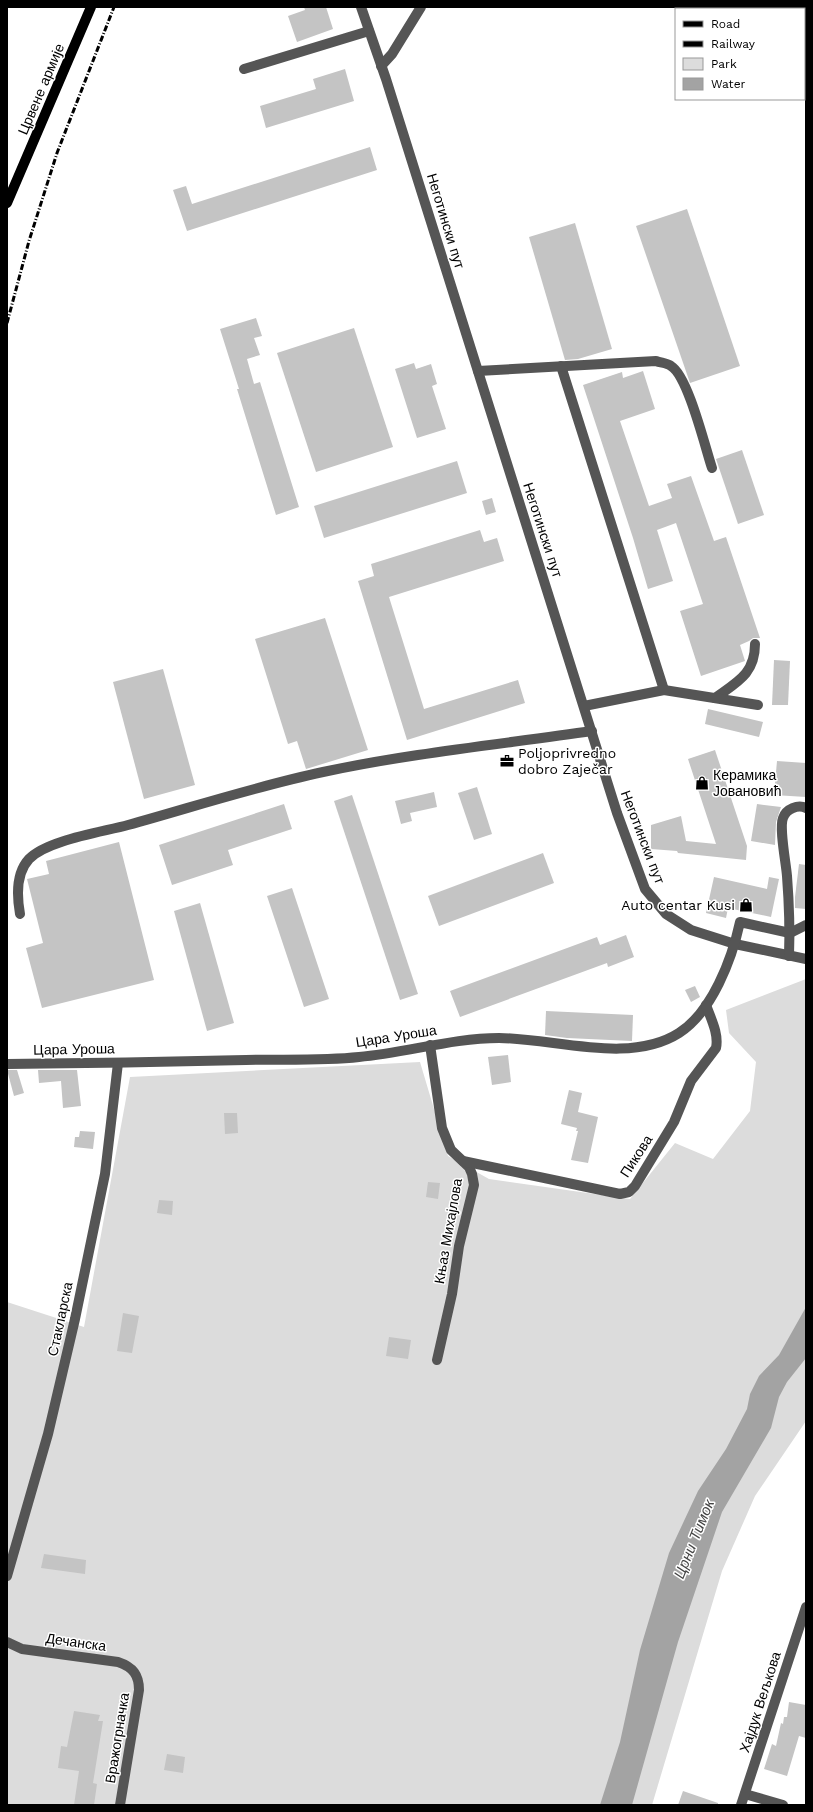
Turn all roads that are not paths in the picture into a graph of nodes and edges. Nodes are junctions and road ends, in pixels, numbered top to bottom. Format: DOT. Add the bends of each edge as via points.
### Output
graph roads {
  1 [pos="91,7"];
  2 [pos="361,7"];
  3 [pos="421,7"];
  4 [pos="369,31"];
  5 [pos="382,66"];
  6 [pos="244,69"];
  7 [pos="7,203"];
  8 [pos="560,366"];
  9 [pos="478,371"];
  10 [pos="712,468"];
  11 [pos="755,644"];
  12 [pos="664,690"];
  13 [pos="715,698"];
  14 [pos="758,705"];
  15 [pos="584,706"];
  16 [pos="592,731"];
  17 [pos="806,808"];
  18 [pos="20,914"];
  19 [pos="806,926"];
  20 [pos="790,933"];
  21 [pos="735,944"];
  22 [pos="789,956"];
  23 [pos="806,959"];
  24 [pos="706,1005"];
  25 [pos="430,1045"];
  26 [pos="118,1063"];
  27 [pos="7,1064"];
  28 [pos="463,1161"];
  29 [pos="437,1360"];
  30 [pos="7,1576"];
  31 [pos="806,1607"];
  32 [pos="7,1642"];
  33 [pos="137,1676"];
  34 [pos="745,1794"];
  35 [pos="120,1805"];
  36 [pos="741,1805"];
  37 [pos="783,1805"];
  1 -- 7 [label="main road, Црвене армије"];
  2 -- 4 [label="street, Неготински пут"];
  3 -- 5 [label="street"];
  4 -- 5 [label="street, Неготински пут"];
  4 -- 6 [label="street"];
  5 -- 9 [label="street, Неготински пут"];
  8 -- 9 [label="street"];
  8 -- 10 [label="street" via="656,361 671,366 680,376 688,393"];
  8 -- 12 [label="street"];
  9 -- 15 [label="street, Неготински пут"];
  11 -- 13 [label="street" via="753,662 745,674"];
  12 -- 13 [label="street"];
  12 -- 15 [label="street"];
  13 -- 14 [label="street"];
  15 -- 16 [label="street, Неготински пут"];
  16 -- 18 [label="street" via="387,760 323,772 236,793 49,846 29,859 20,877 17,897"];
  16 -- 21 [label="street, Неготински пут" via="617,813 645,889 666,914 679,923 691,930"];
  17 -- 20 [label="street" via="792,808 783,818"];
  19 -- 20 [label="street"];
  20 -- 21 [label="street, Цара Уроша" via="740,922"];
  20 -- 22 [label="street"];
  21 -- 22 [label="street, Неготински пут"];
  21 -- 24 [label="street, Цара Уроша" via="720,982"];
  22 -- 23 [label="street, Неготински пут"];
  24 -- 25 [label="street, Цара Уроша" via="679,1033 642,1046 597,1047 500,1038"];
  24 -- 28 [label="street, Пикова" via="718,1042 716,1048 691,1082 674,1122 629,1192 620,1194"];
  25 -- 26 [label="street, Цара Уроша" via="359,1058"];
  25 -- 28 [label="street, Књаз Михајлова" via="442,1128 451,1150"];
  26 -- 27 [label="street, Цара Уроша"];
  26 -- 30 [label="street, Стакларска" via="105,1174 75,1319 48,1434"];
  28 -- 29 [label="street, Књаз Михајлова" via="469,1167 474,1185 459,1246 452,1294"];
  31 -- 34 [label="street, Хајдук Вељкова"];
  32 -- 33 [label="street, Дечанска" via="22,1648 118,1662 130,1667"];
  33 -- 35 [label="street, Вражогрначка" via="139,1690"];
  34 -- 36 [label="street, Хајдук Вељкова"];
  34 -- 37 [label="street"];
}
